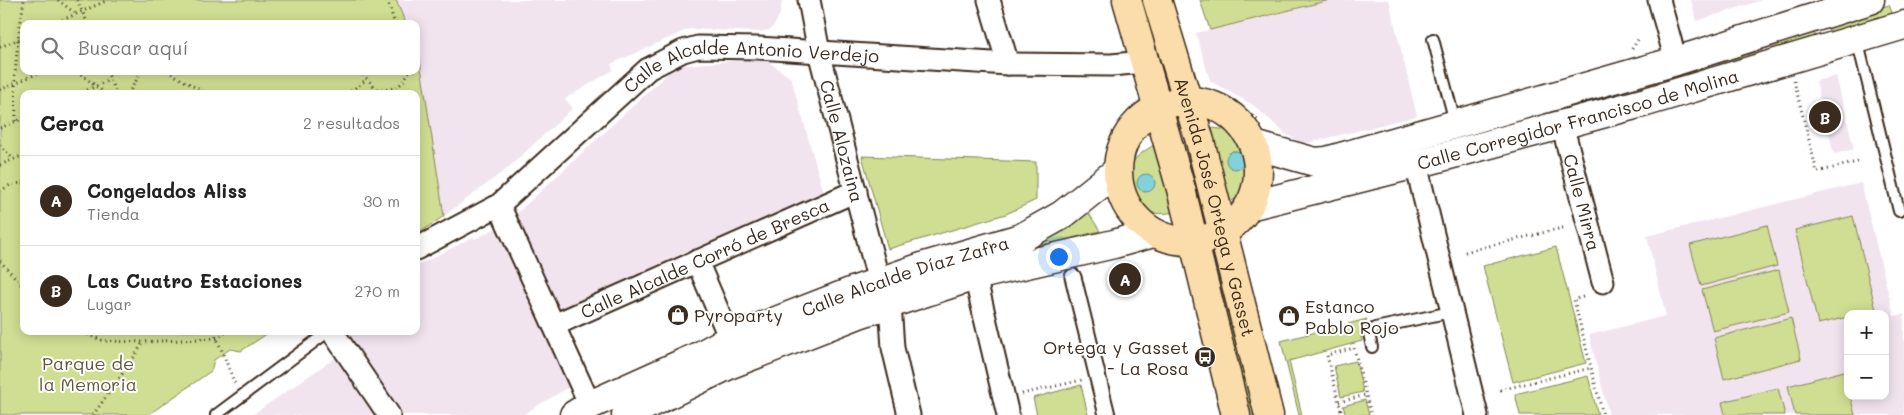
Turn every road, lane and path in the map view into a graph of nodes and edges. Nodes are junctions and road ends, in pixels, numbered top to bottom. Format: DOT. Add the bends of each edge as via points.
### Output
graph roads {
  1 [pos="24,0"];
  2 [pos="58,0"];
  3 [pos="77,0"];
  4 [pos="108,0"];
  5 [pos="387,0"];
  6 [pos="810,0"];
  7 [pos="988,0"];
  8 [pos="1127,0"];
  9 [pos="1157,0"];
  10 [pos="1659,0"];
  11 [pos="1870,0"];
  12 [pos="82,11"];
  13 [pos="76,14"];
  14 [pos="21,20"];
  15 [pos="62,20"];
  16 [pos="86,20"];
  17 [pos="394,20"];
  18 [pos="1904,25"];
  19 [pos="20,26"];
  20 [pos="1639,38"];
  21 [pos="1857,38"];
  22 [pos="18,39"];
  23 [pos="1433,39"];
  24 [pos="0,47"];
  25 [pos="819,52"];
  26 [pos="1631,52"];
  27 [pos="1676,61"];
  28 [pos="1144,62"];
  29 [pos="1008,64"];
  30 [pos="35,75"];
  31 [pos="81,75"];
  32 [pos="108,75"];
  33 [pos="140,75"];
  34 [pos="174,75"];
  35 [pos="363,75"];
  36 [pos="407,75"];
  37 [pos="367,79"];
  38 [pos="110,80"];
  39 [pos="1794,80"];
  40 [pos="16,84"];
  41 [pos="95,86"];
  42 [pos="0,90"];
  43 [pos="86,90"];
  44 [pos="100,90"];
  45 [pos="114,90"];
  46 [pos="130,90"];
  47 [pos="200,90"];
  48 [pos="352,90"];
  49 [pos="378,90"];
  50 [pos="1188,100"];
  51 [pos="1157,107"];
  52 [pos="20,120"];
  53 [pos="16,121"];
  54 [pos="1562,124"];
  55 [pos="1455,125"];
  56 [pos="0,128"];
  57 [pos="0,145"];
  58 [pos="1254,146"];
  59 [pos="20,157"];
  60 [pos="14,159"];
  61 [pos="1861,160"];
  62 [pos="1416,164"];
  63 [pos="0,165"];
  64 [pos="1117,171"];
  65 [pos="20,183"];
  66 [pos="856,190"];
  67 [pos="0,191"];
  68 [pos="499,205"];
  69 [pos="1249,206"];
  70 [pos="1899,211"];
  71 [pos="1566,227"];
  72 [pos="1153,232"];
  73 [pos="1223,232"];
  74 [pos="1194,241"];
  75 [pos="420,247"];
  76 [pos="1465,252"];
  77 [pos="0,260"];
  78 [pos="696,261"];
  79 [pos="975,276"];
  80 [pos="1073,277"];
  81 [pos="20,282"];
  82 [pos="1603,282"];
  83 [pos="884,293"];
  84 [pos="1583,297"];
  85 [pos="1451,312"];
  86 [pos="554,325"];
  87 [pos="88,335"];
  88 [pos="215,335"];
  89 [pos="221,335"];
  90 [pos="324,335"];
  91 [pos="333,335"];
  92 [pos="216,338"];
  93 [pos="730,340"];
  94 [pos="143,342"];
  95 [pos="1372,347"];
  96 [pos="1591,368"];
  97 [pos="1097,376"];
  98 [pos="1500,390"];
  99 [pos="1366,395"];
  100 [pos="240,396"];
  101 [pos="1339,402"];
  102 [pos="1006,407"];
  103 [pos="582,410"];
  104 [pos="93,415"];
  105 [pos="216,415"];
  106 [pos="389,415"];
  107 [pos="626,415"];
  108 [pos="909,415"];
  109 [pos="1107,415"];
  110 [pos="1236,415"];
  111 [pos="1269,415"];
  112 [pos="1342,415"];
  113 [pos="1371,415"];
  114 [pos="1477,415"];
  115 [pos="1603,415"];
  1 -- 14 [label="path"];
  2 -- 13 [label="path"];
  3 -- 12 [label="path"];
  4 -- 12 [label="path"];
  5 -- 17 [label="path"];
  6 -- 25 [label="street, Calle Alozaina"];
  7 -- 29 [label="street"];
  8 -- 28 [label="main road, Avenida José Ortega y Gasset"];
  9 -- 50 [label="main road, Avenida José Ortega y Gasset"];
  10 -- 27 [label="street"];
  11 -- 27 [label="main road, Calle Corregidor Francisco de Molina"];
  12 -- 13 [label="path"];
  12 -- 16 [label="path"];
  13 -- 15 [label="path"];
  18 -- 21 [label="main road, Calle Corregidor Francisco de Molina"];
  19 -- 22 [label="path"];
  20 -- 26 [label="path"];
  21 -- 54 [label="main road, Calle Corregidor Francisco de Molina"];
  21 -- 70 [label="lane"];
  22 -- 24 [label="path"];
  22 -- 40 [label="path"];
  23 -- 55 [label="lane"];
  25 -- 29 [label="street, Calle Alcalde Antonio Verdejo"];
  25 -- 66 [label="street, Calle Alozaina"];
  25 -- 68 [label="street, Calle Alcalde Antonio Verdejo" via="738,48 683,51 648,69"];
  27 -- 55 [label="main road, Calle Corregidor Francisco de Molina"];
  28 -- 29 [label="street, Calle Alcalde Antonio Verdejo" via="1111,65"];
  28 -- 51 [label="main road, Avenida José Ortega y Gasset"];
  30 -- 40 [label="path"];
  31 -- 41 [label="path"];
  32 -- 38 [label="path"];
  33 -- 46 [label="path"];
  34 -- 47 [label="path"];
  35 -- 37 [label="path"];
  36 -- 49 [label="path" via="403,83 394,89"];
  37 -- 48 [label="path"];
  37 -- 49 [label="path"];
  38 -- 41 [label="path"];
  38 -- 45 [label="path"];
  39 -- 61 [label="path" via="1817,172"];
  40 -- 42 [label="path"];
  40 -- 53 [label="path"];
  41 -- 43 [label="path"];
  41 -- 44 [label="path"];
  50 -- 51 [label="main road"];
  50 -- 58 [label="main road" via="1210,104 1229,113 1244,127"];
  50 -- 73 [label="main road, Avenida José Ortega y Gasset"];
  51 -- 64 [label="main road" via="1141,118 1128,134 1120,151"];
  51 -- 74 [label="main road, Avenida José Ortega y Gasset"];
  52 -- 53 [label="path"];
  53 -- 56 [label="path"];
  54 -- 62 [label="main road, Calle Corregidor Francisco de Molina"];
  54 -- 82 [label="street, Calle Mirra"];
  55 -- 58 [label="main road, Calle Corregidor Francisco de Molina" via="1327,161 1315,162"];
  57 -- 60 [label="path"];
  58 -- 69 [label="main road" via="1257,186"];
  59 -- 60 [label="path"];
  60 -- 63 [label="path"];
  62 -- 69 [label="main road, Calle Corregidor Francisco de Molina"];
  62 -- 85 [label="street"];
  64 -- 72 [label="main road" via="1127,207"];
  64 -- 83 [label="main road, Calle Alcalde Díaz Zafra" via="1062,215 1021,238 925,266"];
  65 -- 67 [label="path"];
  66 -- 78 [label="street, Calle Alcalde Corró de Bresca"];
  66 -- 83 [label="street, Calle Alozaina"];
  68 -- 75 [label="street, Calle Alcalde Antonio Verdejo"];
  68 -- 86 [label="street"];
  69 -- 73 [label="main road" via="1239,220"];
  71 -- 76 [label="path"];
  72 -- 74 [label="main road" via="1172,240"];
  72 -- 79 [label="main road, Calle Alcalde Díaz Zafra"];
  73 -- 74 [label="main road"];
  73 -- 111 [label="main road, Avenida José Ortega y Gasset"];
  74 -- 110 [label="main road, Avenida José Ortega y Gasset"];
  77 -- 81 [label="path"];
  78 -- 86 [label="street, Calle Alcalde Corró de Bresca"];
  78 -- 93 [label="street"];
  79 -- 83 [label="main road, Calle Alcalde Díaz Zafra"];
  79 -- 102 [label="street"];
  80 -- 97 [label="street"];
  83 -- 93 [label="main road, Calle Alcalde Díaz Zafra"];
  83 -- 107 [label="main road, Calle Alcalde Díaz Zafra" via="859,314 731,364"];
  83 -- 108 [label="street, Calle Alozaina"];
  84 -- 96 [label="path" via="1574,300"];
  85 -- 95 [label="lane" via="1375,328 1369,334"];
  85 -- 114 [label="street"];
  86 -- 103 [label="street"];
  87 -- 94 [label="path" via="104,341"];
  88 -- 92 [label="path"];
  89 -- 92 [label="path"];
  90 -- 100 [label="lane"];
  91 -- 106 [label="street"];
  92 -- 94 [label="path"];
  92 -- 100 [label="path"];
  93 -- 103 [label="main road, Calle Alcalde Díaz Zafra"];
  94 -- 104 [label="path"];
  96 -- 98 [label="path"];
  96 -- 115 [label="path"];
  97 -- 102 [label="path"];
  97 -- 109 [label="street"];
  99 -- 101 [label="path"];
  99 -- 101 [label="path" via="1354,348 1327,355"];
  99 -- 113 [label="path"];
  100 -- 105 [label="lane"];
  101 -- 112 [label="path"];
}
